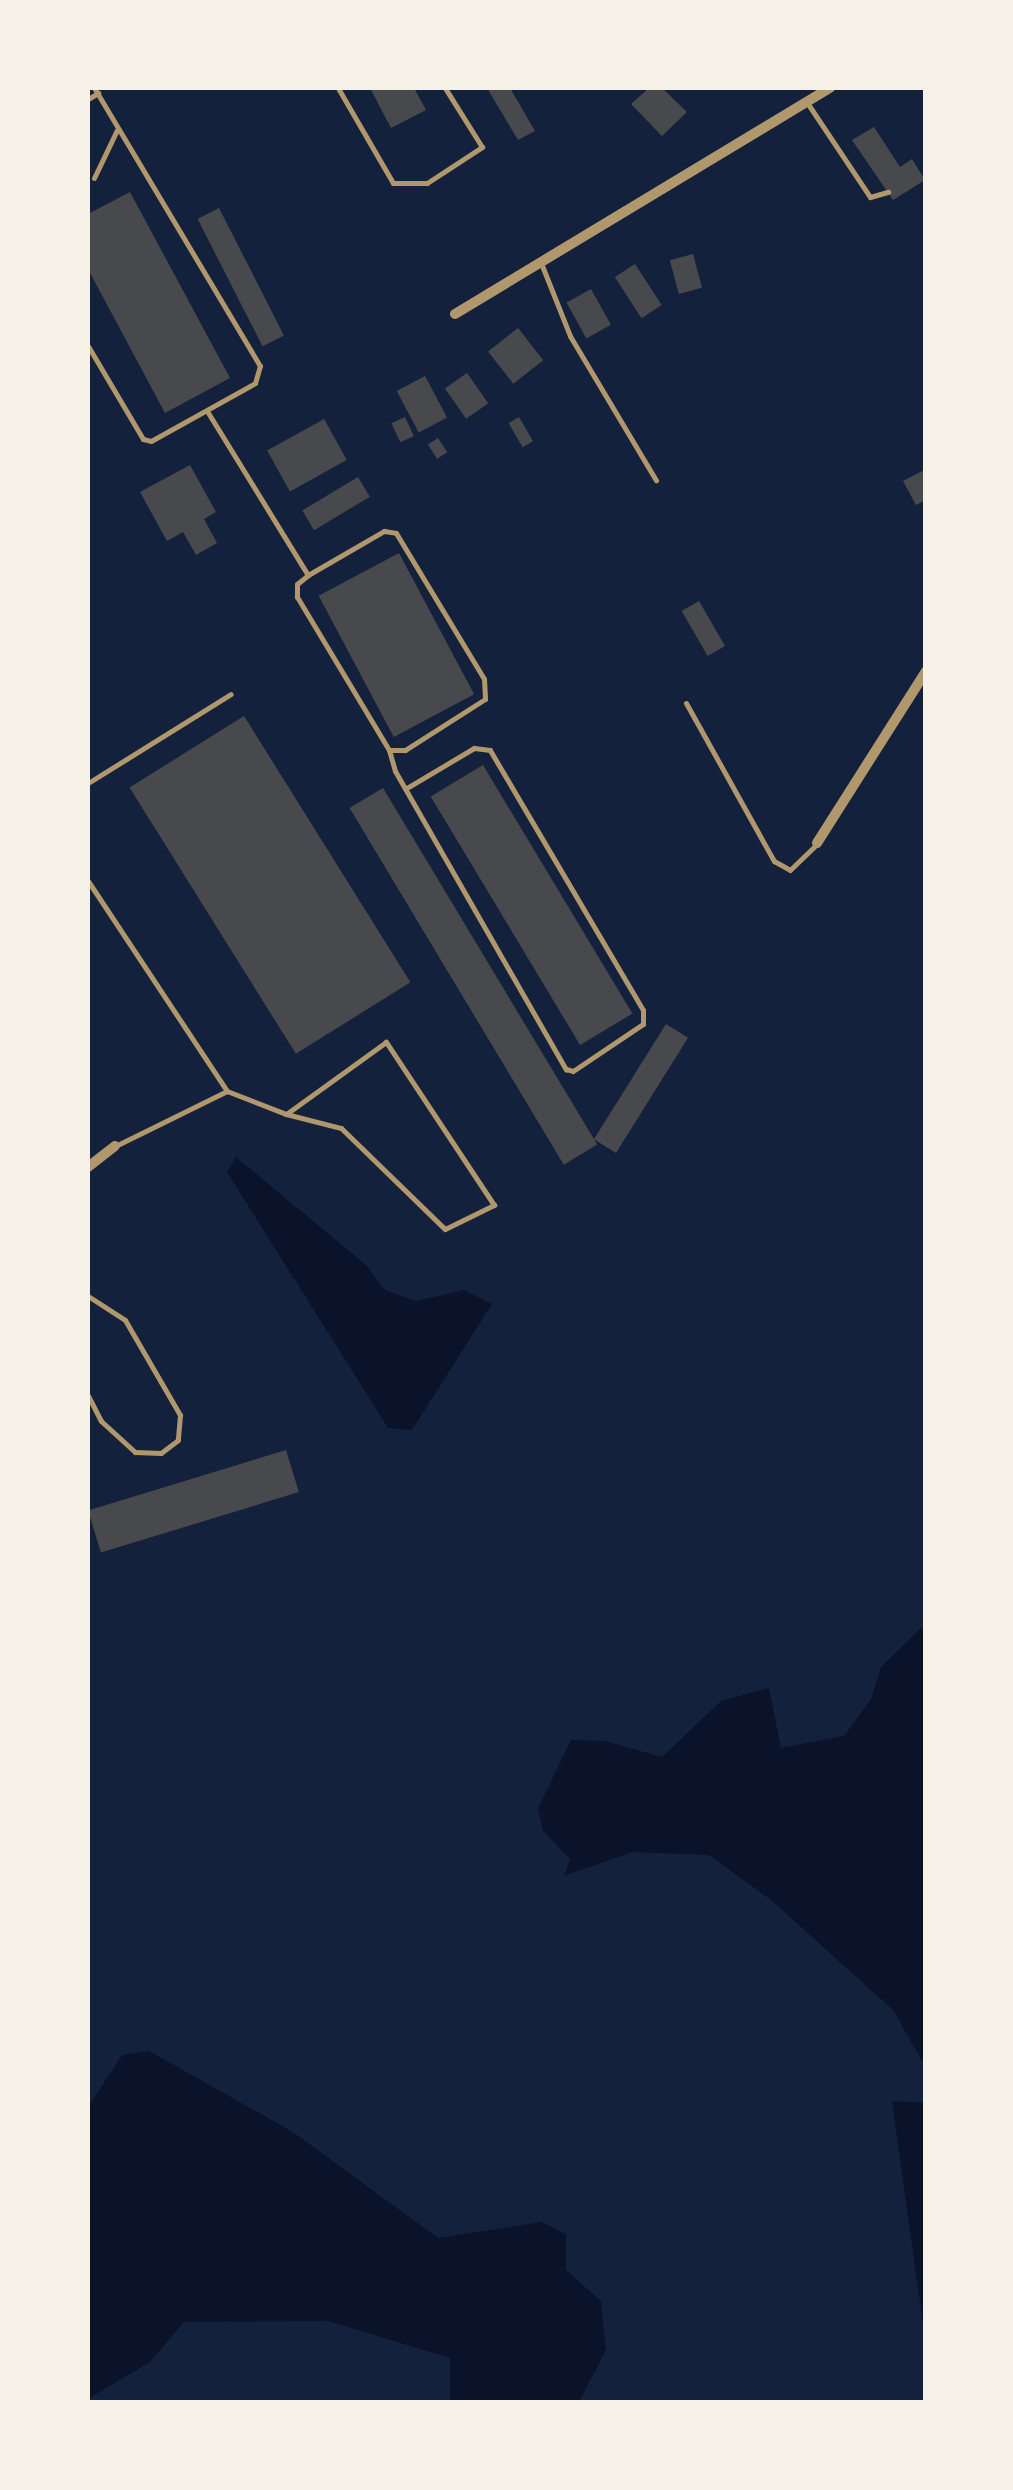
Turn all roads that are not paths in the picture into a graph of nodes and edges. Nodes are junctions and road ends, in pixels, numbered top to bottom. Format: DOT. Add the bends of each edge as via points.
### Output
graph roads {
  1 [pos="338,88"];
  2 [pos="445,88"];
  3 [pos="830,88"];
  4 [pos="96,90"];
  5 [pos="88,99"];
  6 [pos="806,102"];
  7 [pos="117,130"];
  8 [pos="94,178"];
  9 [pos="888,192"];
  10 [pos="541,263"];
  11 [pos="455,314"];
  12 [pos="88,346"];
  13 [pos="208,412"];
  14 [pos="656,480"];
  15 [pos="308,576"];
  16 [pos="926,671"];
  17 [pos="231,694"];
  18 [pos="686,703"];
  19 [pos="389,750"];
  20 [pos="88,783"];
  21 [pos="406,789"];
  22 [pos="818,842"];
  23 [pos="88,881"];
  24 [pos="228,1091"];
  25 [pos="286,1114"];
  26 [pos="115,1146"];
  27 [pos="88,1167"];
  28 [pos="88,1296"];
  29 [pos="88,1396"];
  1 -- 2 [label="lane" via="393,182 427,183 482,147"];
  3 -- 6 [label="street"];
  4 -- 5 [label="lane"];
  4 -- 7 [label="lane"];
  6 -- 9 [label="lane" via="870,197"];
  6 -- 10 [label="street"];
  7 -- 8 [label="lane"];
  7 -- 13 [label="lane" via="260,366 255,383"];
  10 -- 11 [label="street"];
  10 -- 14 [label="lane" via="570,336"];
  12 -- 13 [label="lane" via="143,439"];
  13 -- 15 [label="lane"];
  15 -- 19 [label="lane" via="297,584 298,597"];
  15 -- 19 [label="lane" via="384,531 396,533 484,678 485,699 405,750"];
  16 -- 22 [label="street"];
  17 -- 20 [label="lane"];
  18 -- 22 [label="lane" via="774,861 790,870"];
  19 -- 21 [label="lane"];
  21 -- 21 [label="lane" via="566,1069 573,1071 643,1024 643,1010 490,750 474,748"];
  23 -- 24 [label="lane"];
  24 -- 25 [label="lane"];
  24 -- 26 [label="lane"];
  25 -- 25 [label="lane" via="341,1128 445,1229 494,1205 386,1042"];
  26 -- 27 [label="street"];
  28 -- 29 [label="lane" via="125,1320 180,1414 178,1440 161,1452 135,1452 109,1430"];
}
